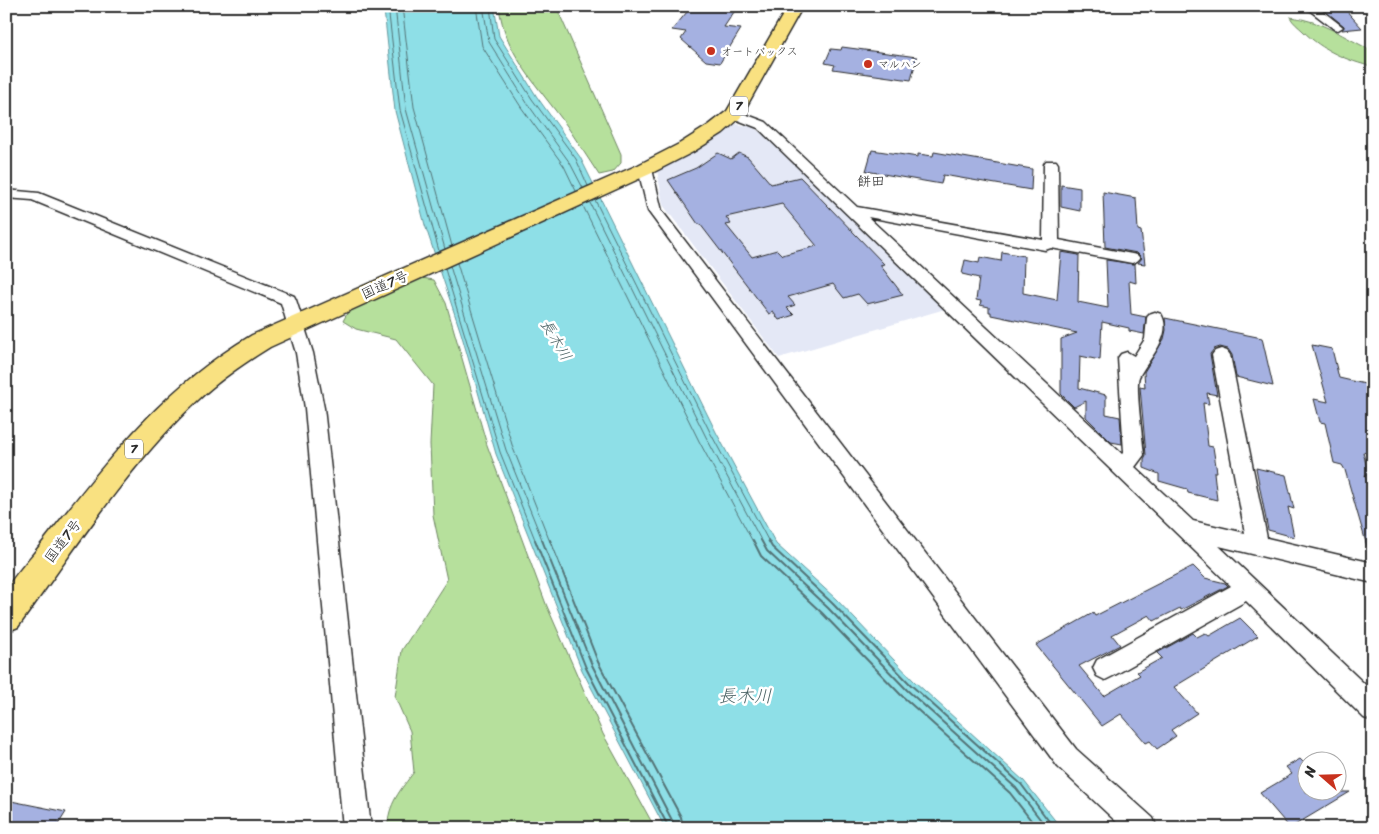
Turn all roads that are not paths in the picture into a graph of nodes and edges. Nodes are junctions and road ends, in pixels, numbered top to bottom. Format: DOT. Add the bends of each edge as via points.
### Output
graph roads {
  1 [pos="796,6"];
  2 [pos="1309,6"];
  3 [pos="1338,27"];
  4 [pos="734,114"];
  5 [pos="1051,164"];
  6 [pos="639,172"];
  7 [pos="6,194"];
  8 [pos="852,210"];
  9 [pos="1048,243"];
  10 [pos="1132,258"];
  11 [pos="1155,318"];
  12 [pos="303,322"];
  13 [pos="1221,355"];
  14 [pos="1127,358"];
  15 [pos="1129,378"];
  16 [pos="1121,467"];
  17 [pos="1187,529"];
  18 [pos="1258,546"];
  19 [pos="1373,573"];
  20 [pos="1248,588"];
  21 [pos="6,616"];
  22 [pos="1105,668"];
  23 [pos="1373,709"];
  24 [pos="357,828"];
  25 [pos="1143,828"];
  1 -- 4 [label="highway, 国道7号 / 7"];
  2 -- 3 [label="street"];
  4 -- 6 [label="highway, 国道7号 / 7" via="686,148"];
  4 -- 8 [label="street" via="762,125"];
  5 -- 9 [label="street" via="1051,242"];
  6 -- 12 [label="highway, 国道7号 / 7"];
  6 -- 25 [label="street" via="655,210 1067,758"];
  7 -- 12 [label="street" via="34,196 288,300"];
  8 -- 9 [label="street"];
  8 -- 16 [label="street"];
  9 -- 10 [label="street"];
  11 -- 15 [label="street" via="1154,340"];
  12 -- 21 [label="highway, 国道7号 / 7" via="232,356 179,400 126,458"];
  12 -- 24 [label="street"];
  13 -- 18 [label="street"];
  14 -- 15 [label="street"];
  15 -- 16 [label="street" via="1134,454"];
  16 -- 17 [label="street"];
  17 -- 18 [label="street"];
  17 -- 20 [label="street"];
  18 -- 19 [label="street"];
  20 -- 22 [label="street"];
  20 -- 23 [label="street"];
}
